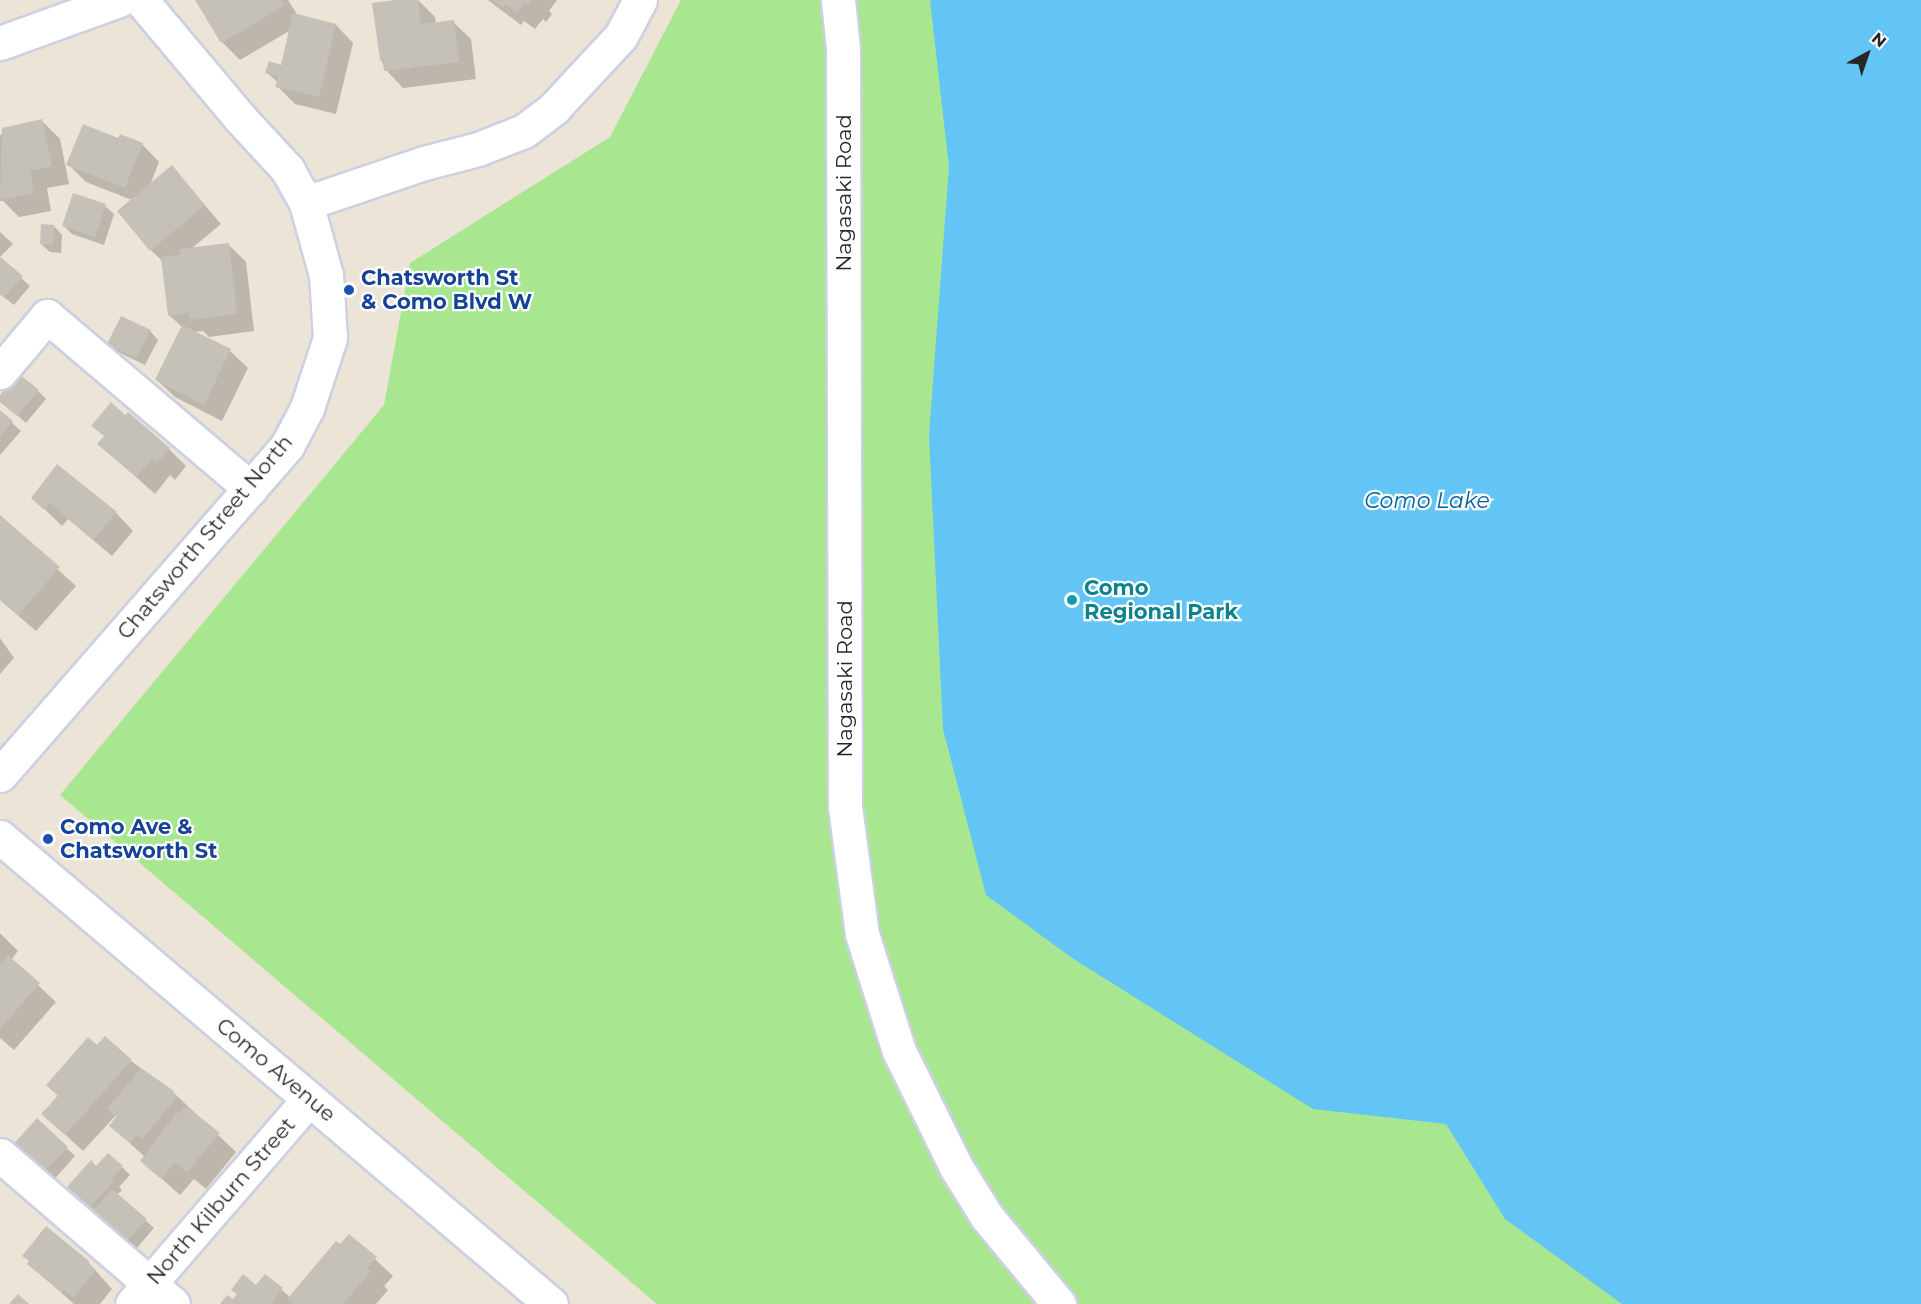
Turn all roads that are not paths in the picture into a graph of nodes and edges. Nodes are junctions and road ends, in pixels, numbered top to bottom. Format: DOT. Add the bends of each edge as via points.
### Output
graph roads {
  1 [pos="119,0"];
  2 [pos="141,0"];
  3 [pos="640,0"];
  4 [pos="838,0"];
  5 [pos="0,43"];
  6 [pos="306,203"];
  7 [pos="0,372"];
  8 [pos="251,489"];
  9 [pos="0,776"];
  10 [pos="0,837"];
  11 [pos="309,1099"];
  12 [pos="0,1155"];
  13 [pos="152,1297"];
  14 [pos="551,1304"];
  15 [pos="1059,1304"];
  1 -- 5 [label="street"];
  2 -- 6 [label="street, Chatsworth Street North" via="288,170"];
  3 -- 6 [label="street" via="614,44 554,108 524,131"];
  4 -- 15 [label="street, Nagasaki Road" via="843,48 845,807 862,934 899,1051 951,1157 987,1217"];
  6 -- 8 [label="street, Chatsworth Street North" via="326,275 330,338 307,408 287,446"];
  7 -- 8 [label="street" via="47,316"];
  8 -- 9 [label="street, Chatsworth Street North"];
  10 -- 11 [label="street, Como Avenue"];
  11 -- 13 [label="street, North Kilburn Street"];
  11 -- 14 [label="street, Como Avenue"];
  12 -- 13 [label="street"];
}
